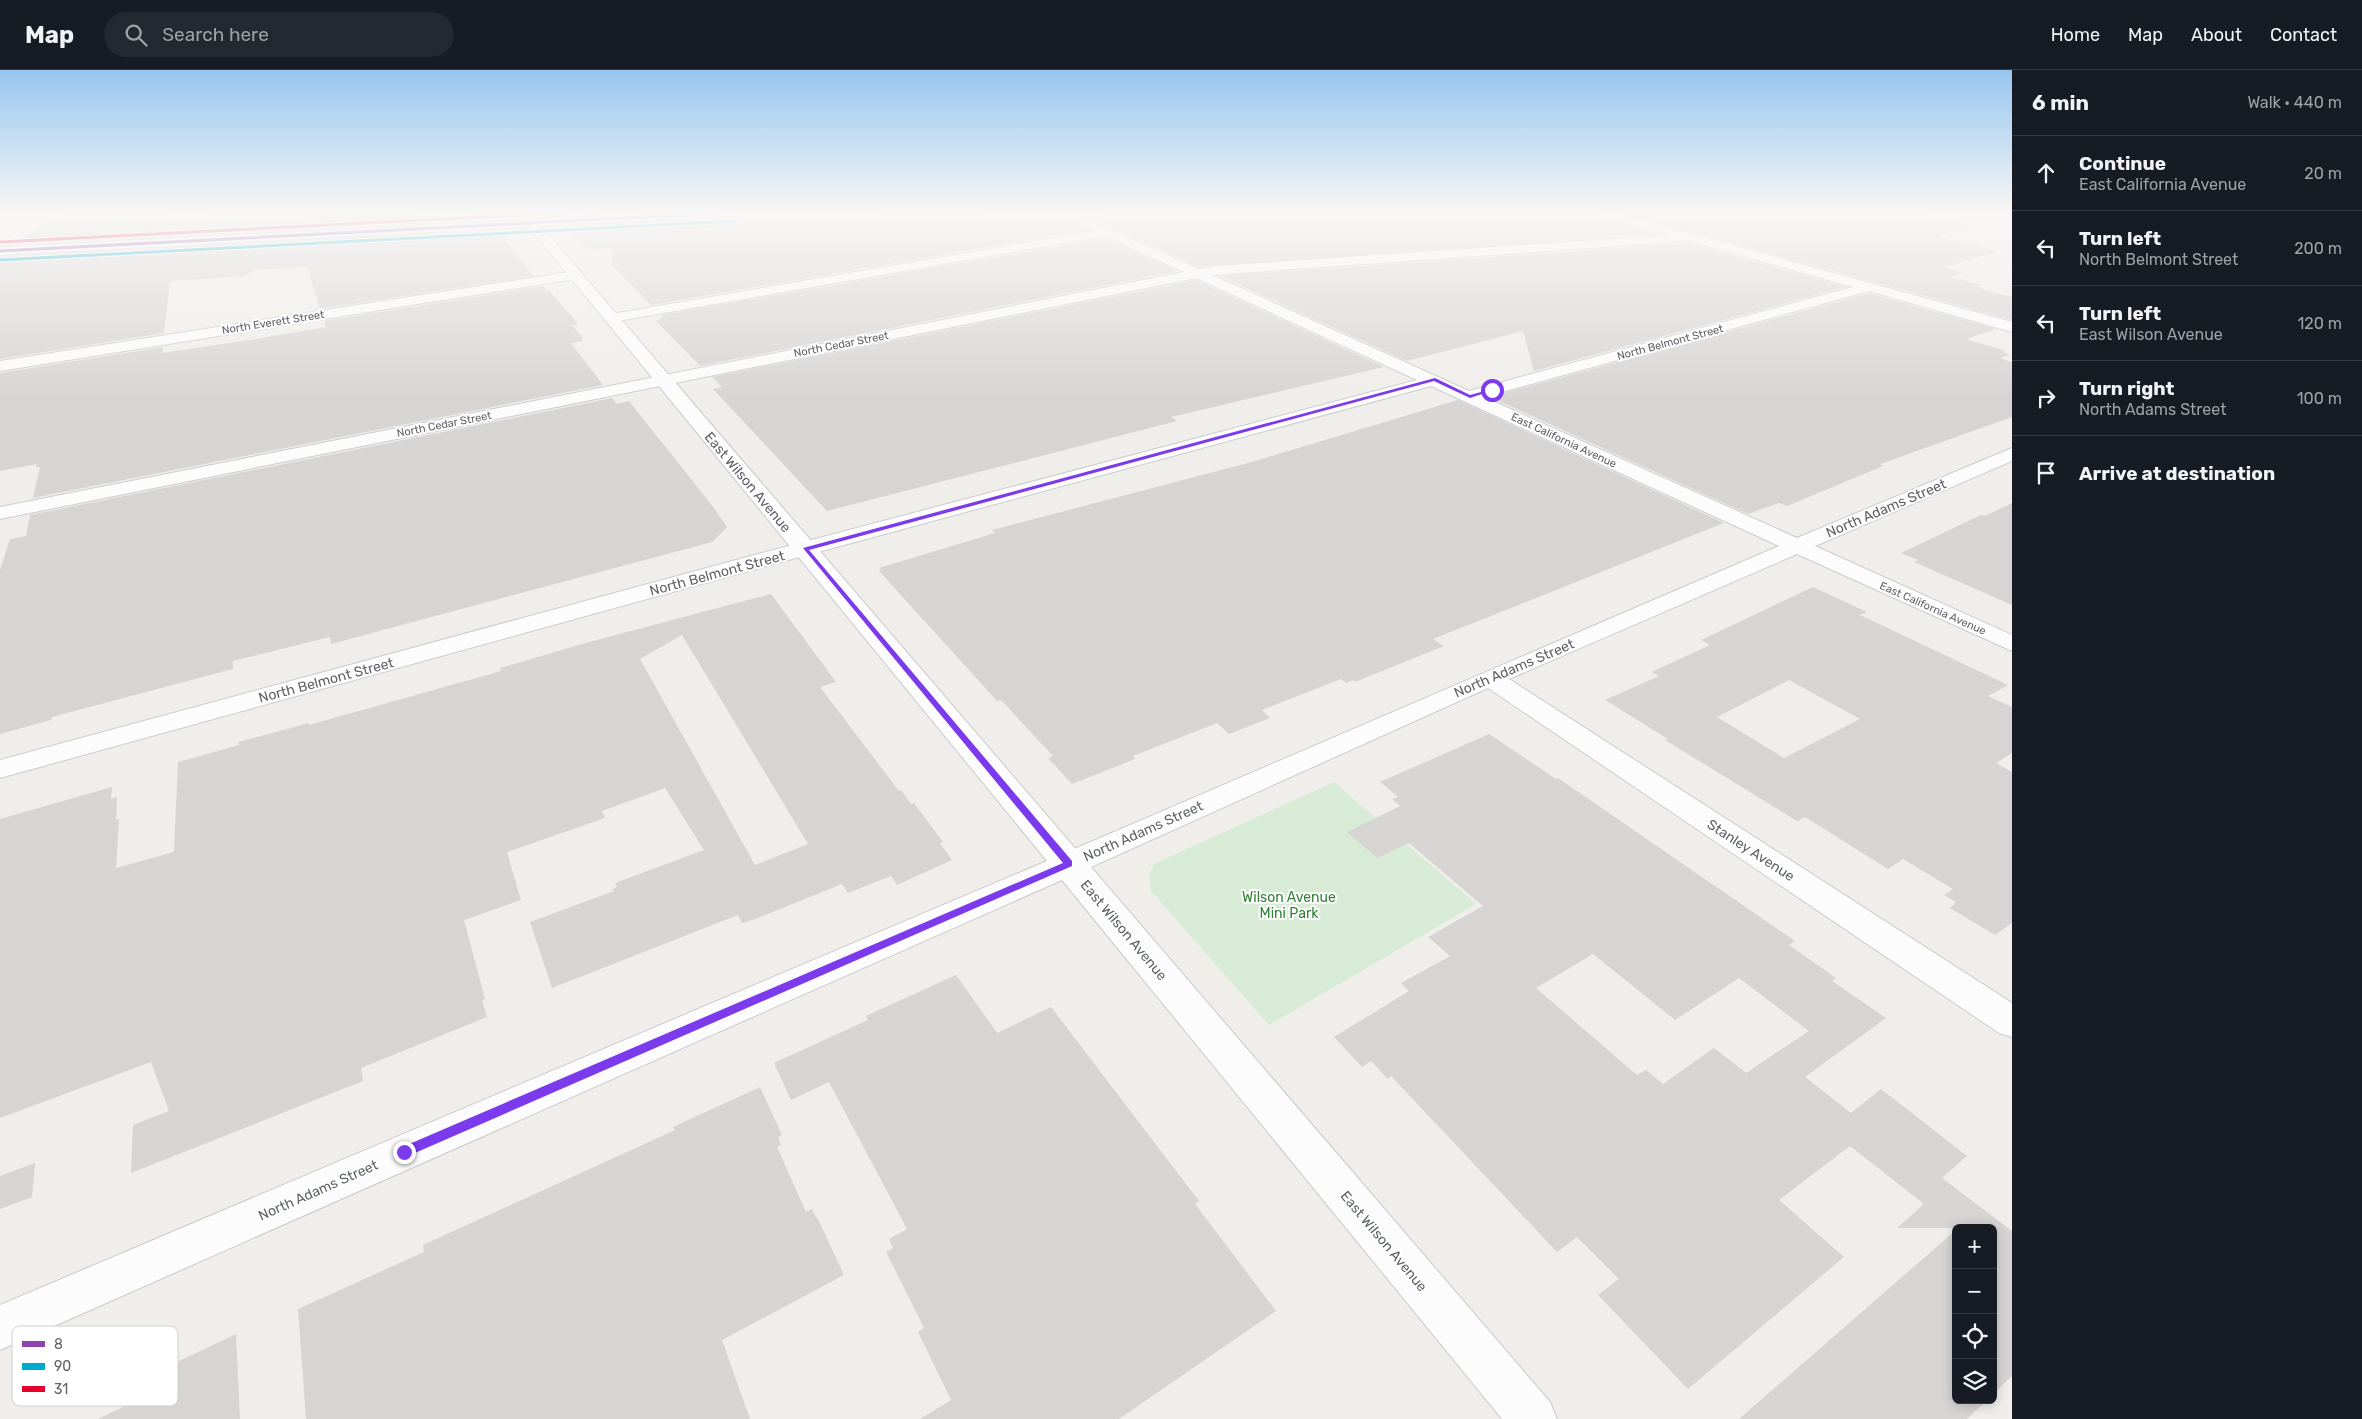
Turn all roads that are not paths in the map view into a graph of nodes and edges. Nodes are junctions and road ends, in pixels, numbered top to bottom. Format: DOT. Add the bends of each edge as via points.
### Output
graph roads {
  1 [pos="570,275"];
  2 [pos="577,275"];
  3 [pos="859,275"];
  4 [pos="1186,275"];
  5 [pos="1200,275"];
  6 [pos="1827,275"];
  7 [pos="1870,287"];
  8 [pos="612,318"];
  9 [pos="2012,327"];
  10 [pos="0,366"];
  11 [pos="663,380"];
  12 [pos="1435,380"];
  13 [pos="1470,396"];
  14 [pos="2012,454"];
  15 [pos="0,513"];
  16 [pos="1798,547"];
  17 [pos="805,549"];
  18 [pos="2012,644"];
  19 [pos="1490,678"];
  20 [pos="0,769"];
  21 [pos="1069,864"];
  22 [pos="2012,1022"];
  23 [pos="0,1328"];
  24 [pos="1533,1419"];
  1 -- 10 [label="street, North Everett Street"];
  2 -- 8 [label="street, East Wilson Avenue"];
  3 -- 8 [label="street"];
  4 -- 11 [label="street, North Cedar Street"];
  5 -- 12 [label="street, East California Avenue"];
  6 -- 7 [label="street"];
  7 -- 9 [label="street"];
  7 -- 13 [label="street, North Belmont Street"];
  8 -- 11 [label="street, East Wilson Avenue"];
  11 -- 15 [label="street, North Cedar Street"];
  11 -- 17 [label="street, East Wilson Avenue"];
  12 -- 13 [label="street, East California Avenue"];
  12 -- 17 [label="street, North Belmont Street"];
  13 -- 16 [label="street, East California Avenue"];
  14 -- 16 [label="street, North Adams Street"];
  16 -- 18 [label="street, East California Avenue"];
  16 -- 19 [label="street, North Adams Street"];
  17 -- 20 [label="street, North Belmont Street"];
  17 -- 21 [label="street, East Wilson Avenue"];
  19 -- 21 [label="street, North Adams Street"];
  19 -- 22 [label="street, Stanley Avenue"];
  21 -- 23 [label="street, North Adams Street"];
  21 -- 24 [label="street, East Wilson Avenue"];
}
